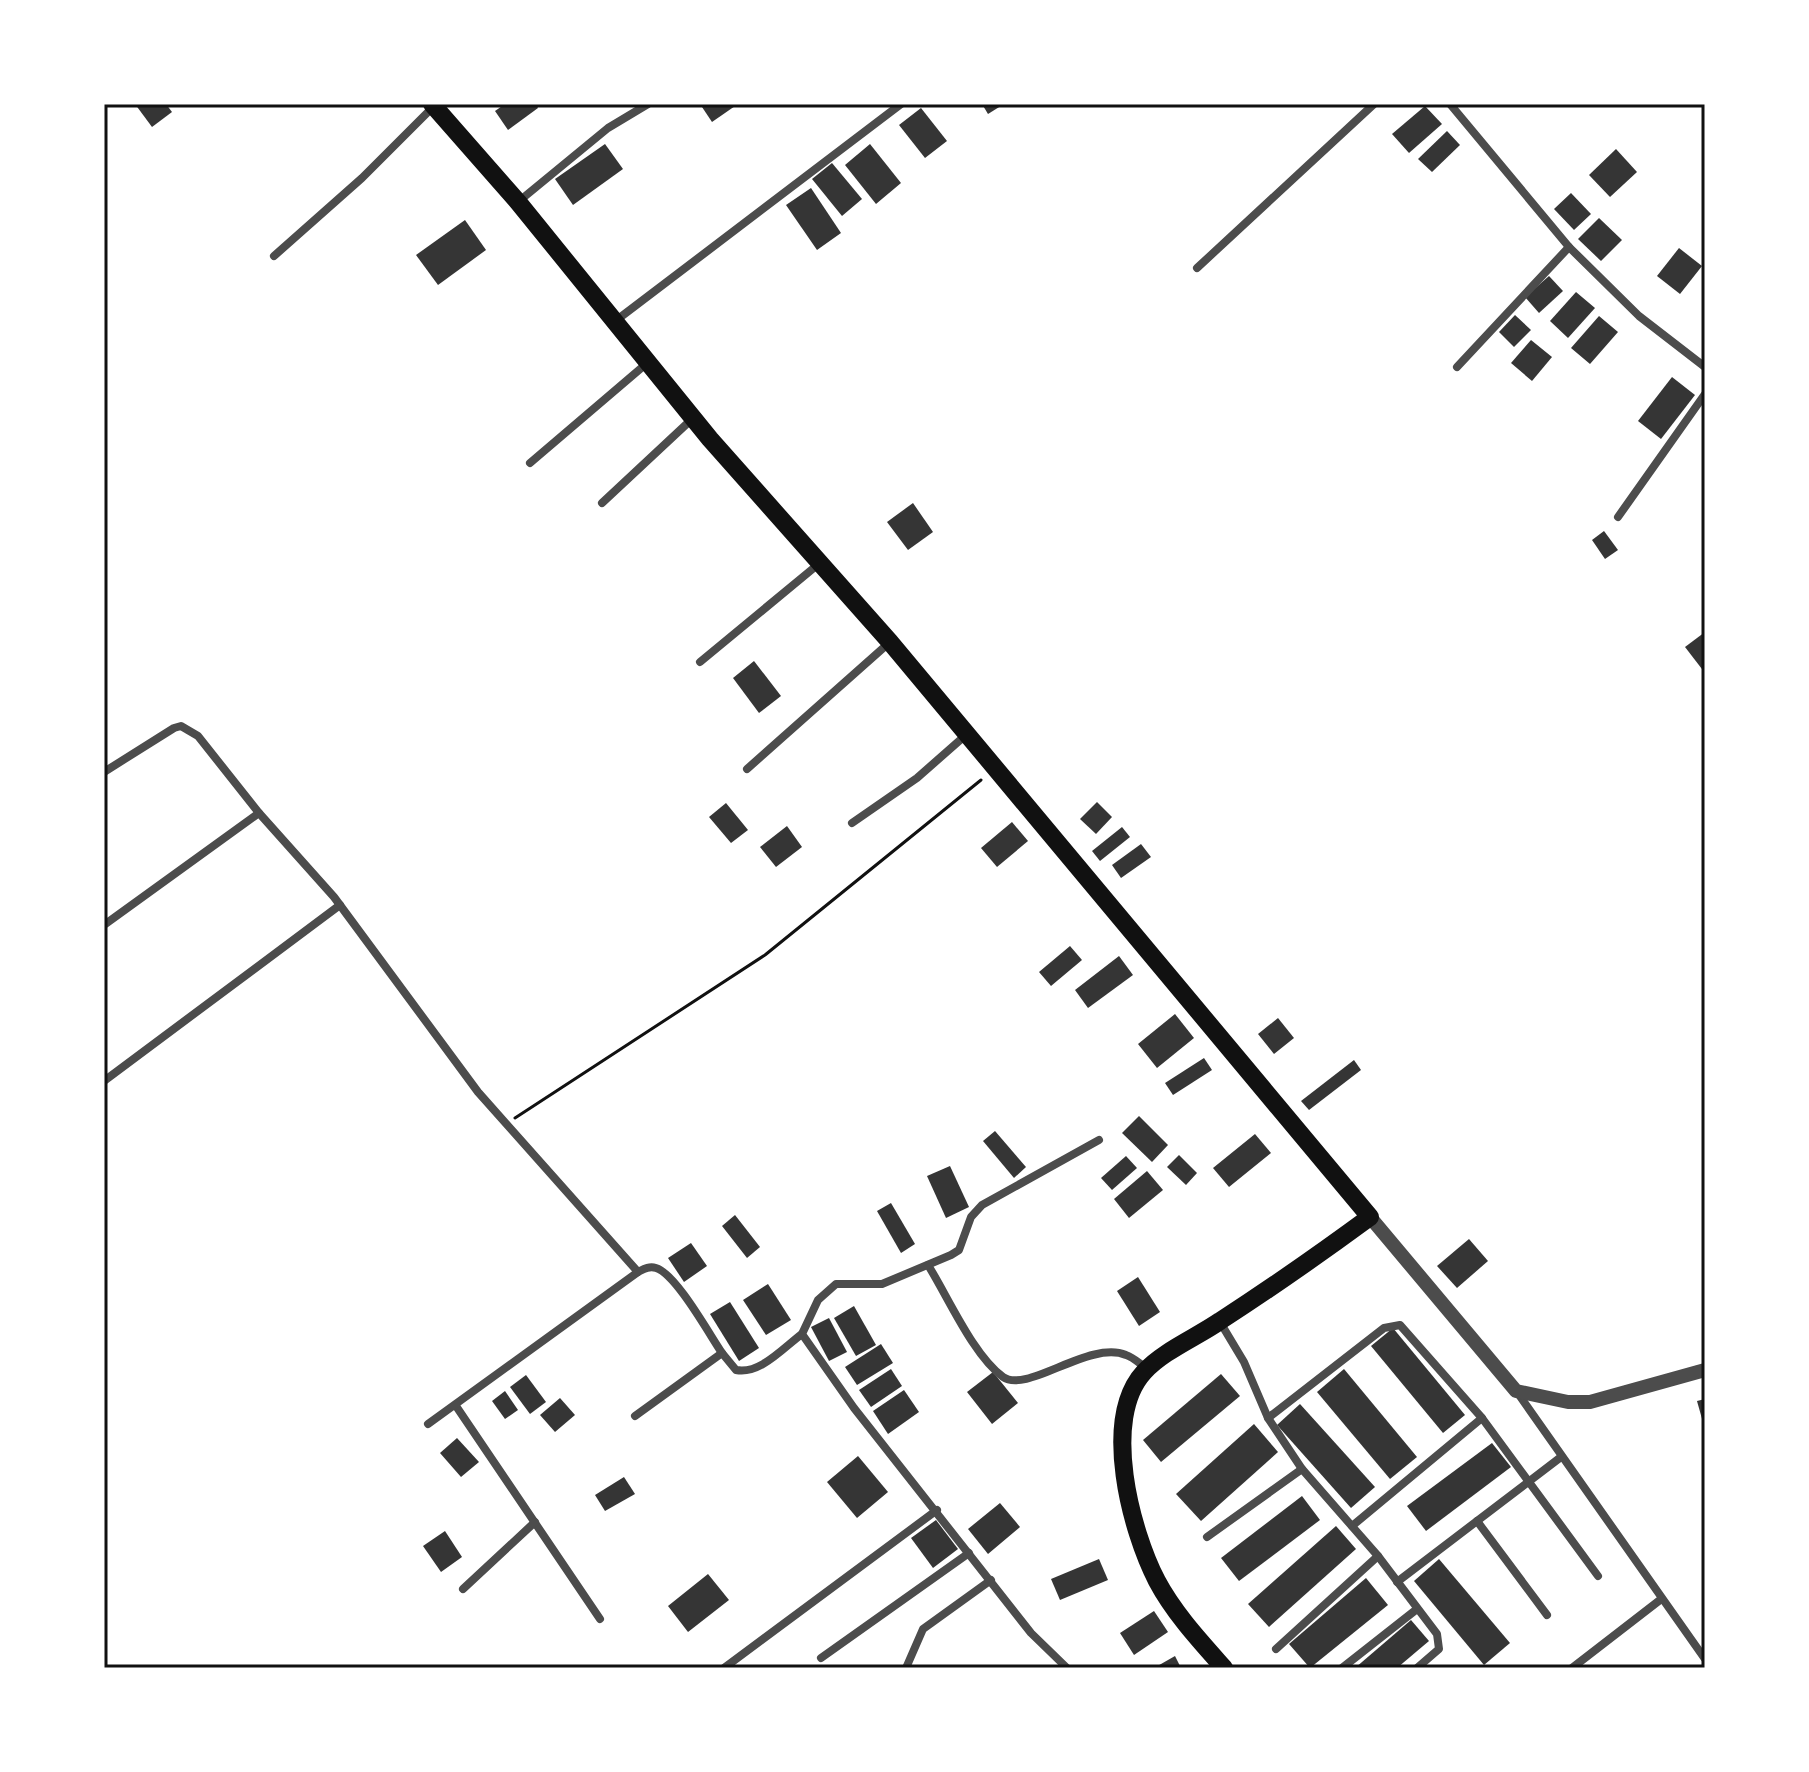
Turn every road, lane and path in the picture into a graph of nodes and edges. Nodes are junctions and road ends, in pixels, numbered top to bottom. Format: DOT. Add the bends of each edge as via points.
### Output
graph roads {
  1 [pos="648,104"];
  2 [pos="901,104"];
  3 [pos="1374,104"];
  4 [pos="1450,104"];
  5 [pos="433,105"];
  6 [pos="518,202"];
  7 [pos="1569,247"];
  8 [pos="274,256"];
  9 [pos="1197,268"];
  10 [pos="613,323"];
  11 [pos="646,364"];
  12 [pos="1457,367"];
  13 [pos="1705,367"];
  14 [pos="1705,394"];
  15 [pos="693,418"];
  16 [pos="530,463"];
  17 [pos="602,503"];
  18 [pos="1618,517"];
  19 [pos="822,562"];
  20 [pos="890,642"];
  21 [pos="700,662"];
  22 [pos="968,734"];
  23 [pos="996,768"];
  24 [pos="747,769"];
  25 [pos="104,772"];
  26 [pos="259,813"];
  27 [pos="852,823"];
  28 [pos="340,905"];
  29 [pos="104,925"];
  30 [pos="104,1081"];
  31 [pos="506,1124"];
  32 [pos="1099,1140"];
  33 [pos="1370,1217"];
  34 [pos="928,1265"];
  35 [pos="638,1272"];
  36 [pos="1220,1322"];
  37 [pos="802,1334"];
  38 [pos="722,1353"];
  39 [pos="1147,1369"];
  40 [pos="1705,1370"];
  41 [pos="1516,1391"];
  42 [pos="456,1406"];
  43 [pos="635,1416"];
  44 [pos="1268,1418"];
  45 [pos="1482,1418"];
  46 [pos="428,1424"];
  47 [pos="1561,1457"];
  48 [pos="1302,1469"];
  49 [pos="1530,1479"];
  50 [pos="937,1510"];
  51 [pos="1477,1521"];
  52 [pos="535,1522"];
  53 [pos="1352,1526"];
  54 [pos="1207,1537"];
  55 [pos="969,1553"];
  56 [pos="1378,1556"];
  57 [pos="1598,1576"];
  58 [pos="991,1580"];
  59 [pos="1397,1582"];
  60 [pos="463,1589"];
  61 [pos="1660,1600"];
  62 [pos="1417,1609"];
  63 [pos="1547,1615"];
  64 [pos="600,1619"];
  65 [pos="1276,1649"];
  66 [pos="821,1658"];
  67 [pos="1705,1658"];
  68 [pos="724,1668"];
  69 [pos="906,1668"];
  70 [pos="1067,1668"];
  71 [pos="1224,1668"];
  72 [pos="1342,1668"];
  73 [pos="1417,1668"];
  74 [pos="1572,1668"];
  1 -- 6 [label="street" via="608,128"];
  2 -- 10 [label="street"];
  3 -- 9 [label="street"];
  4 -- 7 [label="street"];
  5 -- 6 [label="main road"];
  5 -- 8 [label="street" via="362,178"];
  6 -- 10 [label="main road"];
  7 -- 12 [label="street"];
  7 -- 13 [label="street" via="1639,316"];
  10 -- 11 [label="main road"];
  11 -- 15 [label="main road"];
  11 -- 16 [label="street"];
  14 -- 18 [label="street"];
  15 -- 17 [label="street"];
  15 -- 19 [label="main road"];
  19 -- 20 [label="main road"];
  19 -- 21 [label="street"];
  20 -- 22 [label="main road"];
  20 -- 24 [label="street"];
  22 -- 23 [label="main road"];
  22 -- 27 [label="street"];
  23 -- 31 [label="path" via="765,955"];
  23 -- 33 [label="main road"];
  25 -- 26 [label="street" via="181,726 198,736"];
  26 -- 28 [label="street"];
  26 -- 29 [label="street"];
  28 -- 30 [label="street"];
  28 -- 31 [label="street"];
  31 -- 35 [label="street"];
  32 -- 34 [label="street" via="982,1205 971,1217 959,1250"];
  33 -- 36 [label="main road"];
  33 -- 41 [label="street"];
  34 -- 37 [label="street" via="882,1284 836,1284 818,1300"];
  34 -- 39 [label="street" via="986,1359 1012,1382 1023,1383 1076,1359 1119,1353"];
  35 -- 38 [label="street" via="663,1272"];
  35 -- 42 [label="street"];
  36 -- 39 [label="main road"];
  36 -- 44 [label="street"];
  37 -- 38 [label="street" via="744,1372"];
  37 -- 50 [label="street"];
  38 -- 43 [label="street"];
  39 -- 71 [label="main road" via="1131,1397 1122,1439 1131,1505 1158,1582"];
  40 -- 41 [label="street" via="1590,1402"];
  41 -- 47 [label="street"];
  42 -- 46 [label="street"];
  42 -- 52 [label="street"];
  44 -- 45 [label="street" via="1395,1323"];
  44 -- 48 [label="street"];
  45 -- 49 [label="street"];
  45 -- 53 [label="street"];
  47 -- 49 [label="street"];
  47 -- 61 [label="street"];
  48 -- 53 [label="street"];
  48 -- 54 [label="street"];
  49 -- 51 [label="street"];
  49 -- 57 [label="street"];
  50 -- 55 [label="street"];
  50 -- 68 [label="street"];
  51 -- 59 [label="street"];
  51 -- 63 [label="street"];
  52 -- 60 [label="street"];
  52 -- 64 [label="street"];
  53 -- 56 [label="street"];
  55 -- 58 [label="street"];
  55 -- 66 [label="street"];
  56 -- 59 [label="street"];
  56 -- 65 [label="street"];
  58 -- 69 [label="street" via="923,1629"];
  58 -- 70 [label="street" via="1031,1633"];
  59 -- 62 [label="street"];
  61 -- 67 [label="street"];
  61 -- 74 [label="street"];
  62 -- 72 [label="street"];
  62 -- 73 [label="street" via="1441,1644"];
}
